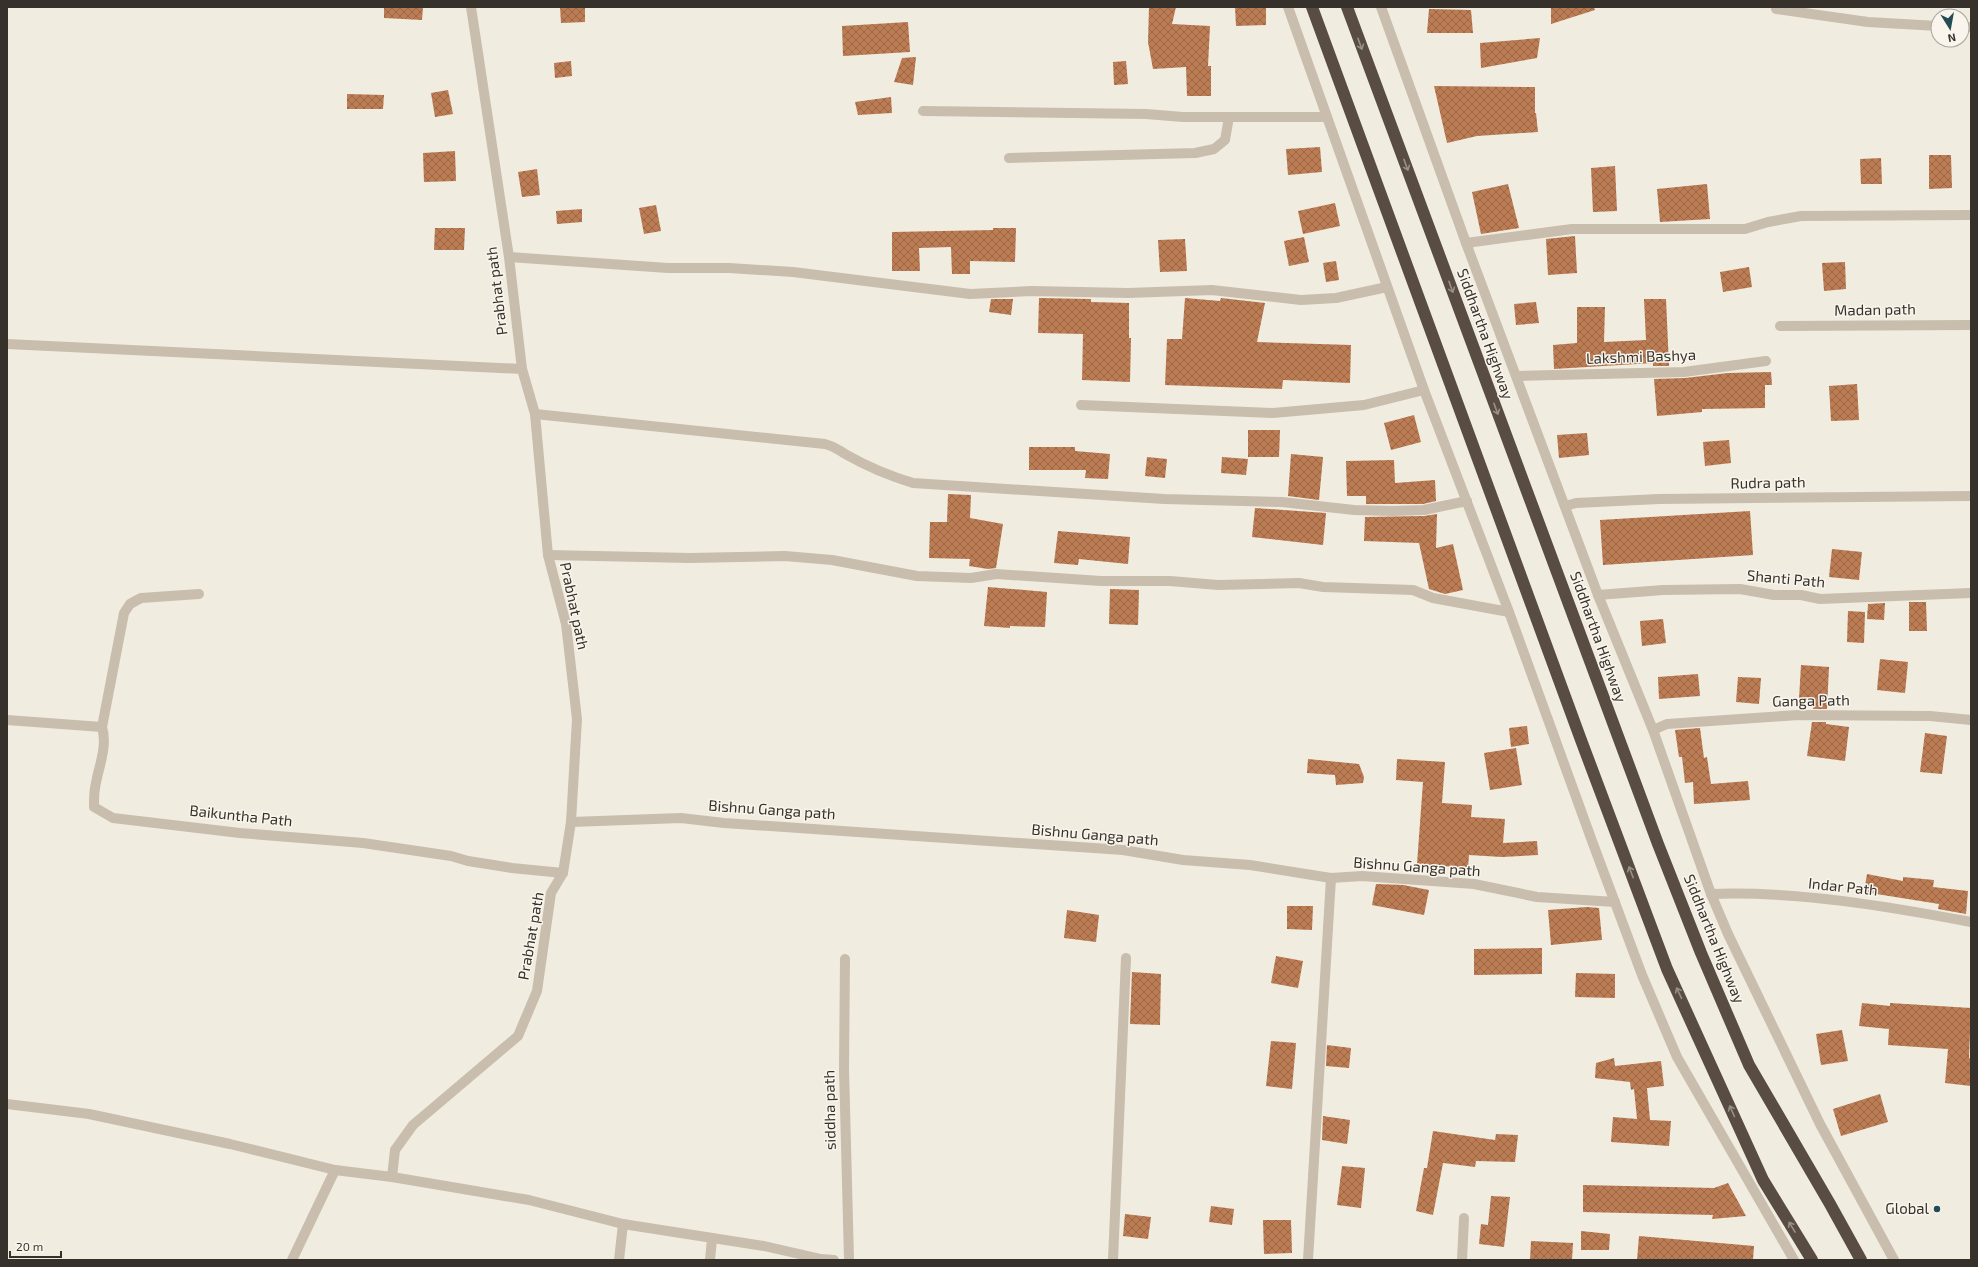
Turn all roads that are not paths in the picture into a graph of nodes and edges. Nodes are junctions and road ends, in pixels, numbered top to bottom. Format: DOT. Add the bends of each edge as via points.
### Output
graph roads {
  1 [pos="471,7"];
  2 [pos="1288,7"];
  3 [pos="1312,7"];
  4 [pos="1347,7"];
  5 [pos="1380,7"];
  6 [pos="1776,9"];
  7 [pos="1930,26"];
  8 [pos="923,111"];
  9 [pos="1229,117"];
  10 [pos="1327,117"];
  11 [pos="1009,158"];
  12 [pos="1971,215"];
  13 [pos="1466,243"];
  14 [pos="509,257"];
  15 [pos="1387,287"];
  16 [pos="1971,325"];
  17 [pos="1780,326"];
  18 [pos="7,344"];
  19 [pos="1766,361"];
  20 [pos="522,369"];
  21 [pos="1517,376"];
  22 [pos="1424,390"];
  23 [pos="1081,405"];
  24 [pos="535,414"];
  25 [pos="1971,496"];
  26 [pos="1467,501"];
  27 [pos="1565,506"];
  28 [pos="548,555"];
  29 [pos="1971,593"];
  30 [pos="199,594"];
  31 [pos="1598,595"];
  32 [pos="1510,612"];
  33 [pos="7,720"];
  34 [pos="1971,720"];
  35 [pos="102,727"];
  36 [pos="1653,730"];
  37 [pos="571,822"];
  38 [pos="564,873"];
  39 [pos="1330,878"];
  40 [pos="1711,894"];
  41 [pos="1615,902"];
  42 [pos="1971,922"];
  43 [pos="1126,958"];
  44 [pos="845,959"];
  45 [pos="7,1104"];
  46 [pos="335,1170"];
  47 [pos="392,1177"];
  48 [pos="1464,1218"];
  49 [pos="623,1224"];
  50 [pos="712,1239"];
  51 [pos="820,1259"];
  52 [pos="292,1260"];
  53 [pos="619,1260"];
  54 [pos="710,1260"];
  55 [pos="834,1260"];
  56 [pos="848,1260"];
  57 [pos="1113,1260"];
  58 [pos="1308,1260"];
  59 [pos="1462,1260"];
  60 [pos="1794,1260"];
  61 [pos="1812,1260"];
  62 [pos="1860,1260"];
  63 [pos="1894,1260"];
  1 -- 14 [label="street, Prabhat path"];
  2 -- 10 [label="street"];
  61 -- 3 [label="highway, one-way" via="1763,1180 1668,969"];
  4 -- 62 [label="highway, Siddhartha Highway, one-way" via="1652,829 1701,953 1749,1065"];
  5 -- 13 [label="street"];
  6 -- 7 [label="street" via="1868,22"];
  8 -- 9 [label="street"];
  9 -- 10 [label="street"];
  9 -- 11 [label="street" via="1225,140 1214,149 1195,153"];
  10 -- 15 [label="street"];
  12 -- 13 [label="street" via="1801,216 1745,229 1572,229"];
  13 -- 21 [label="street"];
  14 -- 15 [label="street" via="668,268 793,272 970,294 1212,290 1301,300 1336,298"];
  14 -- 20 [label="street, Prabhat path"];
  15 -- 22 [label="street"];
  16 -- 17 [label="street, Madan path"];
  18 -- 20 [label="street"];
  19 -- 21 [label="street, Lakshmi Bashya" via="1684,372"];
  20 -- 24 [label="street, Prabhat path"];
  21 -- 27 [label="street"];
  22 -- 23 [label="street" via="1364,405 1273,413"];
  22 -- 26 [label="street"];
  24 -- 26 [label="street" via="825,444 837,447 845,455 889,476 913,483 1164,499 1282,502 1354,510 1424,510"];
  24 -- 28 [label="street, Prabhat path"];
  25 -- 27 [label="street, Rudra path" via="1659,499 1576,503"];
  26 -- 32 [label="street"];
  27 -- 31 [label="street"];
  28 -- 32 [label="street" via="690,558 785,556 832,560 917,576 971,578 996,574 1218,585 1299,583 1322,587 1413,590 1432,598"];
  28 -- 37 [label="street, Prabhat path" via="566,624 577,719"];
  29 -- 31 [label="street, Shanti Path" via="1820,599 1740,589 1663,590"];
  30 -- 35 [label="street" via="141,598 130,604 124,613"];
  31 -- 36 [label="street"];
  32 -- 41 [label="street"];
  33 -- 35 [label="street"];
  34 -- 36 [label="street, Ganga Path" via="1930,716 1798,715 1667,724"];
  35 -- 38 [label="street, Baikuntha Path" via="103,752 94,788 94,807 113,818 240,833 363,843 512,868"];
  36 -- 40 [label="street"];
  37 -- 38 [label="street, Prabhat path"];
  37 -- 39 [label="street, Bishnu Ganga path" via="681,818 966,838 1003,843 1124,850 1183,860 1250,865"];
  38 -- 47 [label="street, Prabhat path" via="551,893 537,991 518,1036 413,1125 395,1150"];
  39 -- 41 [label="street, Bishnu Ganga path" via="1362,876 1474,884 1537,897"];
  39 -- 58 [label="street"];
  40 -- 42 [label="street, Indar Path" via="1812,898 1903,909"];
  40 -- 63 [label="street" via="1820,1124"];
  41 -- 60 [label="street" via="1642,975 1678,1056"];
  43 -- 57 [label="street"];
  44 -- 56 [label="street, siddha path" via="844,1068"];
  45 -- 46 [label="street" via="89,1114 230,1144"];
  46 -- 47 [label="street"];
  46 -- 52 [label="street"];
  47 -- 49 [label="street" via="529,1200"];
  48 -- 59 [label="street"];
  49 -- 50 [label="street" via="671,1230"];
  49 -- 53 [label="street"];
  50 -- 51 [label="street" via="764,1246"];
  50 -- 54 [label="street"];
  51 -- 55 [label="street"];
}
